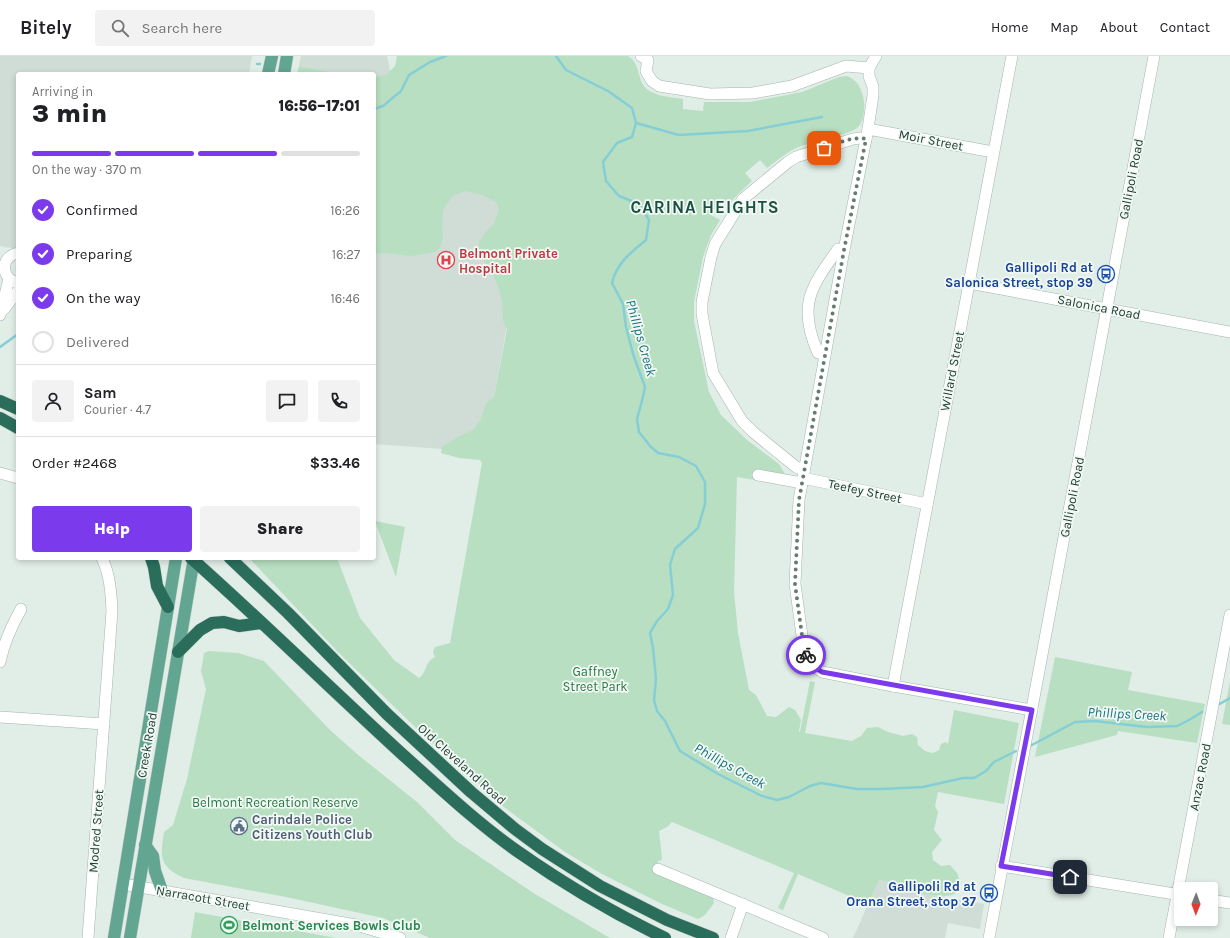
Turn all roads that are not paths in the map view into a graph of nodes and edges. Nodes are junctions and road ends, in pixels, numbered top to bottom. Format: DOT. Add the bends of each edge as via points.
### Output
graph roads {
  1 [pos="272,56"];
  2 [pos="876,56"];
  3 [pos="1012,56"];
  4 [pos="1154,56"];
  5 [pos="646,57"];
  6 [pos="287,59"];
  7 [pos="870,68"];
  8 [pos="268,72"];
  9 [pos="284,72"];
  10 [pos="867,134"];
  11 [pos="993,152"];
  12 [pos="844,250"];
  13 [pos="16,254"];
  14 [pos="4,258"];
  15 [pos="8,277"];
  16 [pos="969,283"];
  17 [pos="16,294"];
  18 [pos="1107,309"];
  19 [pos="1,313"];
  20 [pos="1230,332"];
  21 [pos="825,354"];
  22 [pos="0,401"];
  23 [pos="16,408"];
  24 [pos="0,418"];
  25 [pos="16,427"];
  26 [pos="0,473"];
  27 [pos="758,475"];
  28 [pos="16,477"];
  29 [pos="803,477"];
  30 [pos="927,504"];
  31 [pos="103,560"];
  32 [pos="152,560"];
  33 [pos="176,560"];
  34 [pos="193,560"];
  35 [pos="194,560"];
  36 [pos="232,560"];
  37 [pos="168,607"];
  38 [pos="20,609"];
  39 [pos="1230,615"];
  40 [pos="261,623"];
  41 [pos="178,652"];
  42 [pos="0,662"];
  43 [pos="893,686"];
  44 [pos="1032,710"];
  45 [pos="0,717"];
  46 [pos="104,724"];
  47 [pos="145,845"];
  48 [pos="1001,866"];
  49 [pos="658,869"];
  50 [pos="1181,882"];
  51 [pos="123,884"];
  52 [pos="138,887"];
  53 [pos="162,891"];
  54 [pos="1174,894"];
  55 [pos="1218,901"];
  56 [pos="1230,903"];
  57 [pos="743,904"];
  58 [pos="1174,916"];
  59 [pos="384,935"];
  60 [pos="88,938"];
  61 [pos="114,938"];
  62 [pos="130,938"];
  63 [pos="400,938"];
  64 [pos="664,938"];
  65 [pos="713,938"];
  66 [pos="732,938"];
  67 [pos="823,938"];
  68 [pos="989,938"];
  69 [pos="1169,938"];
  1 -- 8 [label="main road"];
  2 -- 7 [label="street"];
  3 -- 11 [label="street, Willard Street"];
  4 -- 18 [label="street, Gallipoli Road"];
  5 -- 7 [label="street" via="646,71 652,81 659,86 710,94 753,93 792,86 846,66"];
  6 -- 9 [label="main road"];
  7 -- 10 [label="street" via="873,95"];
  10 -- 11 [label="street, Moir Street"];
  10 -- 12 [label="street"];
  10 -- 29 [label="street, Moir Street" via="788,162 746,195 715,244 702,302 713,373 742,421 796,467"];
  11 -- 16 [label="street, Willard Street"];
  12 -- 21 [label="street"];
  12 -- 21 [label="street" via="838,249 818,278 808,304 814,343 818,353"];
  13 -- 14 [label="street"];
  14 -- 15 [label="street"];
  15 -- 19 [label="street"];
  16 -- 18 [label="street, Salonica Road"];
  16 -- 30 [label="street, Willard Street"];
  17 -- 19 [label="street"];
  18 -- 20 [label="street, Salonica Road"];
  18 -- 44 [label="street, Gallipoli Road"];
  21 -- 29 [label="street"];
  22 -- 23 [label="highway"];
  24 -- 25 [label="highway"];
  26 -- 28 [label="street"];
  27 -- 29 [label="street, Teefey Street"];
  29 -- 30 [label="street, Teefey Street"];
  29 -- 43 [label="street" via="797,517 795,584 804,650 810,664 822,672"];
  30 -- 43 [label="street, Willard Street"];
  31 -- 46 [label="street, Modred Street" via="111,586 112,611"];
  32 -- 37 [label="highway" via="157,586"];
  33 -- 37 [label="main road, Creek Road"];
  34 -- 41 [label="main road, Creek Road"];
  35 -- 40 [label="highway"];
  36 -- 65 [label="highway, Old Cleveland Road" via="387,714 515,829 600,886 667,920"];
  37 -- 51 [label="main road, Creek Road"];
  38 -- 42 [label="street" via="9,630"];
  39 -- 50 [label="street, Anzac Road"];
  40 -- 41 [label="highway" via="239,626 224,622 212,623 200,630"];
  40 -- 64 [label="highway" via="413,764 487,828 579,892"];
  41 -- 47 [label="main road, Creek Road"];
  43 -- 44 [label="street"];
  44 -- 48 [label="street, Gallipoli Road"];
  45 -- 46 [label="street"];
  46 -- 60 [label="street, Modred Street"];
  47 -- 52 [label="main road, Creek Road"];
  47 -- 53 [label="main road" via="153,856"];
  48 -- 54 [label="street"];
  48 -- 68 [label="street, Gallipoli Road"];
  49 -- 57 [label="street"];
  51 -- 52 [label="street, Narracott Street"];
  51 -- 61 [label="main road, Creek Road"];
  52 -- 53 [label="street, Narracott Street"];
  52 -- 62 [label="main road, Creek Road"];
  53 -- 59 [label="street, Narracott Street" via="356,925"];
  55 -- 56 [label="street"];
  57 -- 66 [label="street"];
  57 -- 67 [label="street"];
  58 -- 69 [label="street, Anzac Road"];
  59 -- 63 [label="street, Narracott Street"];
}
